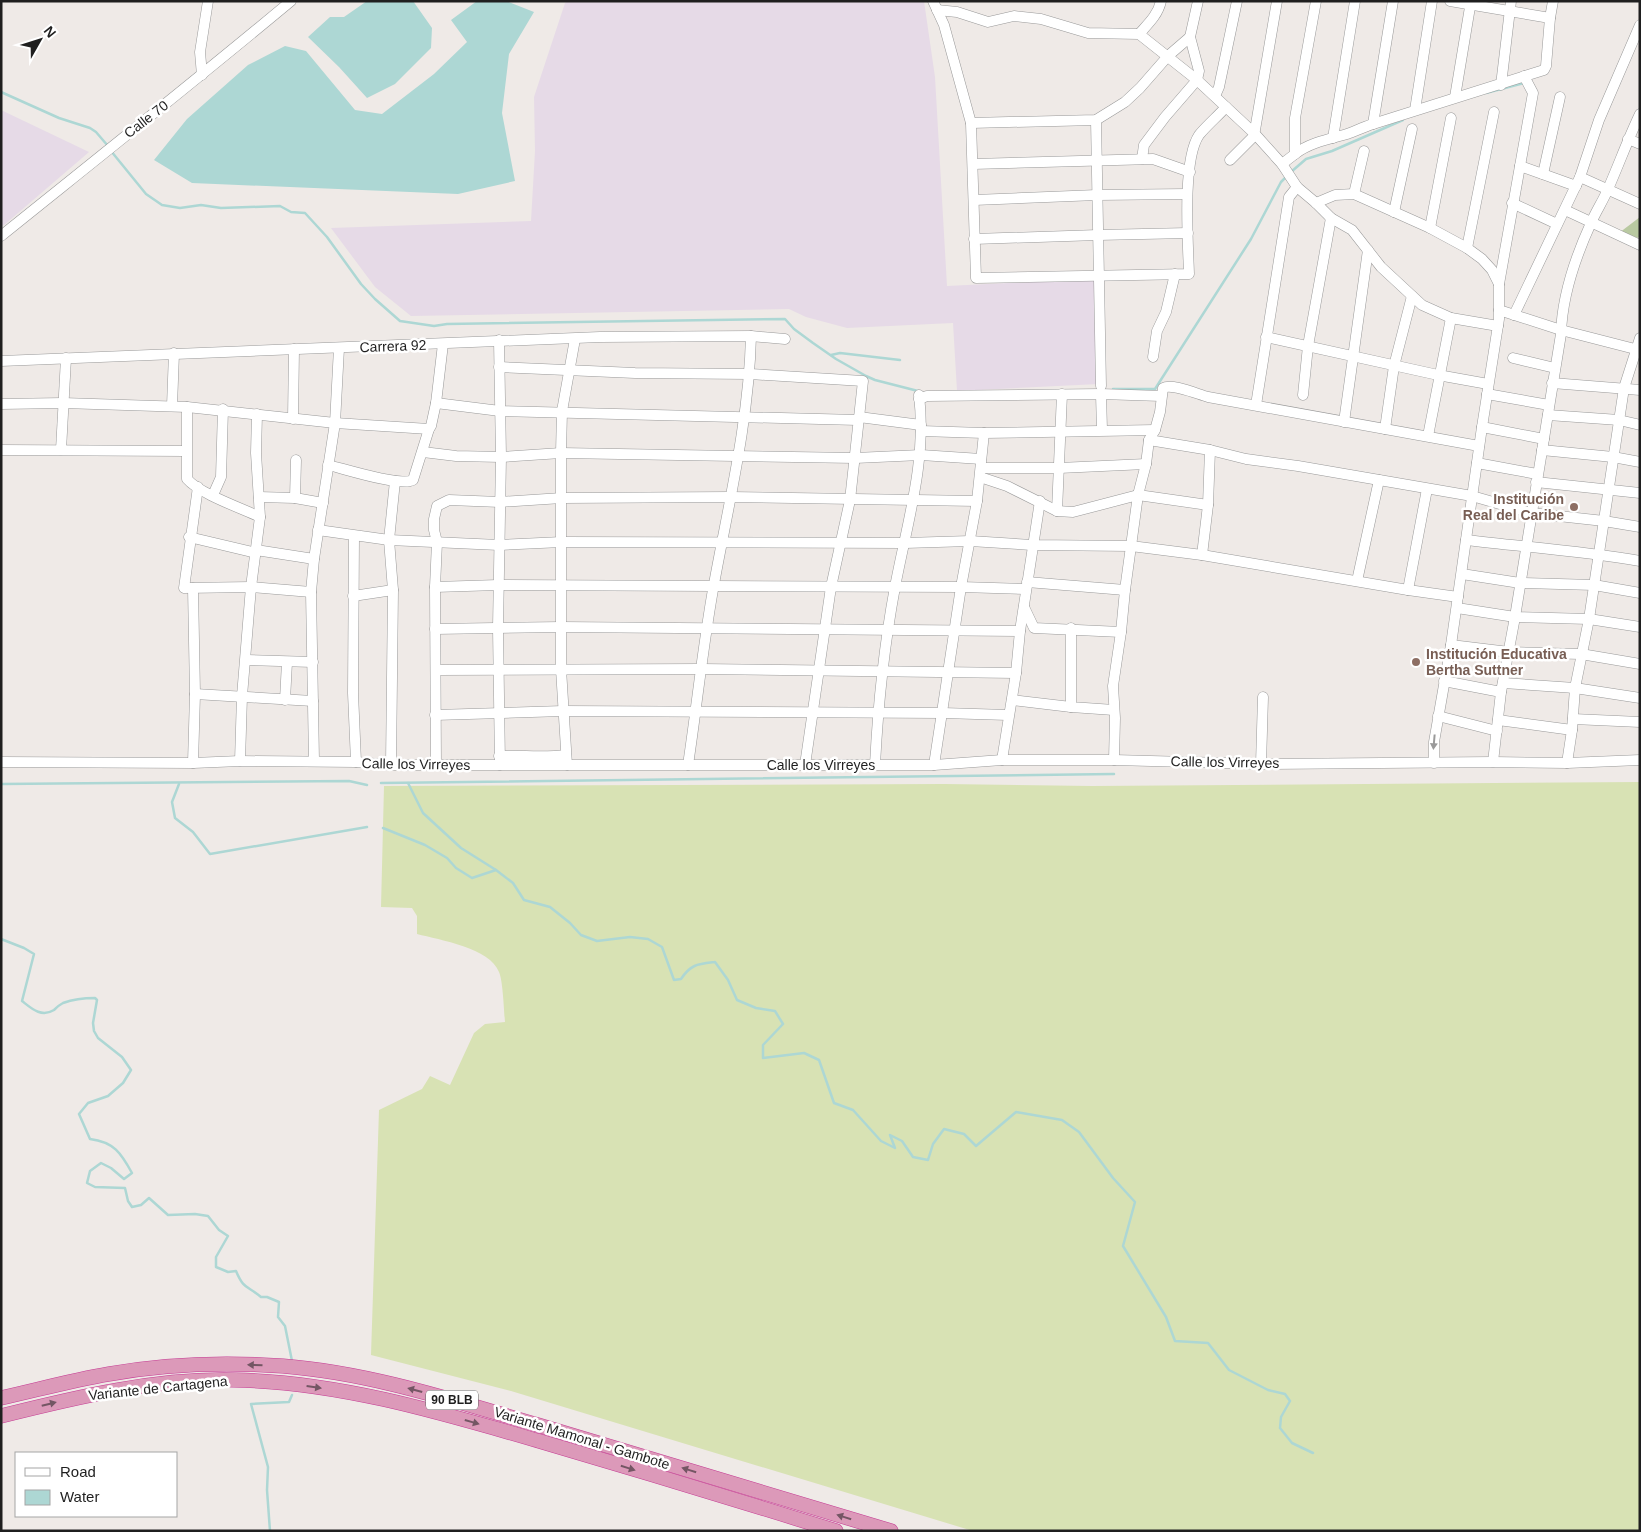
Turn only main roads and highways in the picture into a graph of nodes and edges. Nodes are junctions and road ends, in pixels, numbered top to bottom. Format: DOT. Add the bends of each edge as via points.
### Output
graph roads {
  1 [pos="1,1398"];
  2 [pos="1,1416"];
  3 [pos="836,1531"];
  4 [pos="891,1531"];
  4 -- 1 [label="highway, Variante Mamonal - Gambote / 90 BLB, one-way" via="497,1413 392,1384 328,1372 282,1366 162,1368 110,1374"];
  2 -- 3 [label="highway, Variante de Cartagena, one-way" via="108,1392 200,1381 236,1380 308,1386 426,1409"];
}
